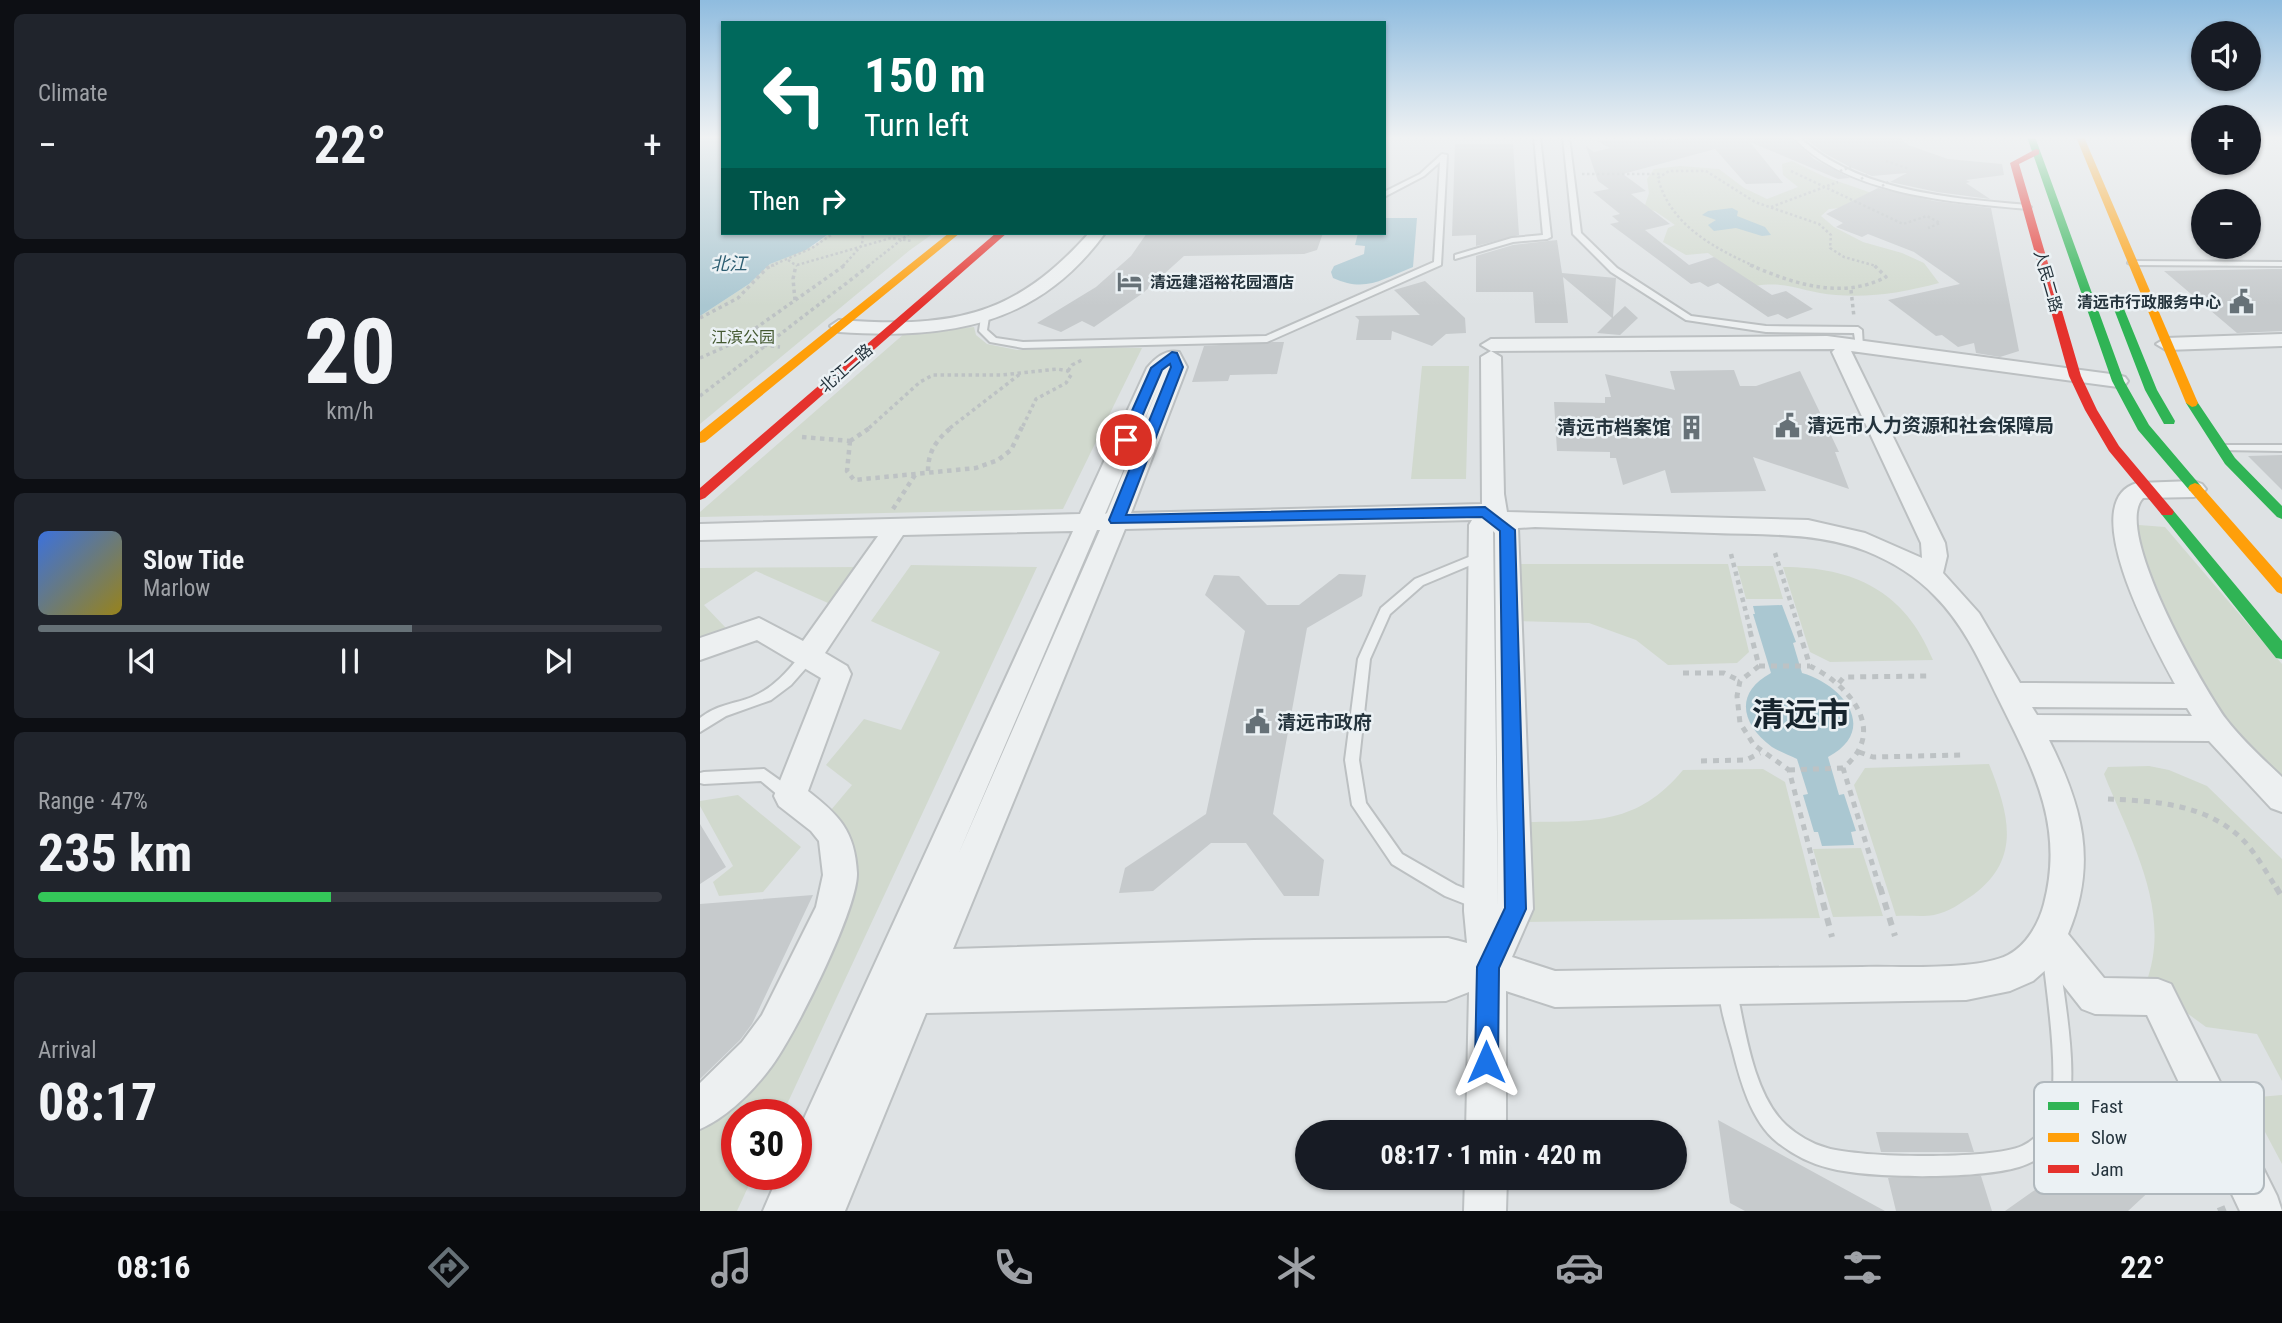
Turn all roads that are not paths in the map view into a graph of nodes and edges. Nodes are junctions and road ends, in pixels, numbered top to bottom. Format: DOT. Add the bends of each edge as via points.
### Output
graph roads {
  1 [pos="1442,194"];
  2 [pos="1543,194"];
  3 [pos="1572,194"];
  4 [pos="1921,194"];
  5 [pos="2024,194"];
  6 [pos="2055,194"];
  7 [pos="2097,194"];
  8 [pos="2028,207"];
  9 [pos="953,235"];
  10 [pos="973,235"];
  11 [pos="1095,235"];
  12 [pos="997,237"];
  13 [pos="1458,257"];
  14 [pos="2132,263"];
  15 [pos="2282,264"];
  16 [pos="2111,288"];
  17 [pos="985,317"];
  18 [pos="839,326"];
  19 [pos="862,328"];
  20 [pos="889,330"];
  21 [pos="2282,340"];
  22 [pos="1853,342"];
  23 [pos="2166,344"];
  24 [pos="1168,348"];
  25 [pos="1491,351"];
  26 [pos="2075,376"];
  27 [pos="2118,381"];
  28 [pos="777,398"];
  29 [pos="2181,438"];
  30 [pos="700,439"];
  31 [pos="2220,448"];
  32 [pos="2282,448"];
  33 [pos="2147,489"];
  34 [pos="2194,489"];
  35 [pos="700,495"];
  36 [pos="2282,514"];
  37 [pos="1489,523"];
  38 [pos="1100,528"];
  39 [pos="700,532"];
  40 [pos="886,535"];
  41 [pos="700,550"];
  42 [pos="1481,556"];
  43 [pos="1930,576"];
  44 [pos="2282,588"];
  45 [pos="700,649"];
  46 [pos="2282,653"];
  47 [pos="808,656"];
  48 [pos="2011,695"];
  49 [pos="2194,696"];
  50 [pos="700,726"];
  51 [pos="2027,727"];
  52 [pos="2216,729"];
  53 [pos="704,778"];
  54 [pos="790,796"];
  55 [pos="2282,798"];
  56 [pos="1481,902"];
  57 [pos="2050,939"];
  58 [pos="1488,967"];
  59 [pos="909,983"];
  60 [pos="1727,987"];
  61 [pos="2061,1082"];
  62 [pos="2199,1082"];
  63 [pos="700,1109"];
  64 [pos="1486,1120"];
  65 [pos="2034,1149"];
  66 [pos="1486,1190"];
  67 [pos="2254,1194"];
  68 [pos="784,1211"];
  69 [pos="824,1211"];
  70 [pos="1485,1211"];
  71 [pos="2262,1211"];
  1 -- 24 [label="lane" via="1438,263 1267,338"];
  2 -- 13 [label="lane" via="1547,237 1512,240"];
  3 -- 22 [label="lane" via="1577,234 1614,270 1689,318"];
  4 -- 8 [label="lane"];
  5 -- 8 [label="main road, 人民二路"];
  6 -- 27 [label="main road, 人民二路" via="2082,256"];
  7 -- 14 [label="main road"];
  8 -- 26 [label="main road, 人民二路"];
  9 -- 18 [label="main road, 北江二路"];
  10 -- 19 [label="main road, 北江二路"];
  11 -- 17 [label="street" via="1040,289"];
  12 -- 20 [label="main road, 北江二路"];
  14 -- 15 [label="lane"];
  14 -- 23 [label="main road"];
  16 -- 29 [label="main road" via="2151,390"];
  17 -- 20 [label="street" via="941,327"];
  17 -- 24 [label="lane" via="983,331 993,340 1023,345"];
  18 -- 19 [label="street"];
  18 -- 30 [label="main road, 北江二路"];
  19 -- 20 [label="street"];
  19 -- 28 [label="main road, 北江二路"];
  20 -- 35 [label="main road, 北江二路"];
  21 -- 23 [label="street"];
  22 -- 25 [label="street"];
  22 -- 26 [label="street"];
  22 -- 43 [label="street" via="1933,543"];
  23 -- 31 [label="main road" via="2194,410"];
  24 -- 38 [label="street" via="1177,367"];
  25 -- 37 [label="street"];
  26 -- 27 [label="street"];
  26 -- 33 [label="main road, 人民二路" via="2114,448"];
  27 -- 34 [label="main road, 人民二路" via="2143,427"];
  31 -- 32 [label="lane"];
  31 -- 36 [label="main road"];
  33 -- 34 [label="street"];
  33 -- 46 [label="main road, 人民二路"];
  33 -- 49 [label="street" via="2137,491 2125,505 2125,534 2166,645"];
  34 -- 44 [label="main road, 人民二路"];
  37 -- 38 [label="street"];
  37 -- 42 [label="street"];
  37 -- 43 [label="street" via="1535,519 1808,527 1871,543"];
  37 -- 58 [label="street" via="1507,530 1516,909"];
  38 -- 40 [label="street" via="953,541"];
  38 -- 59 [label="street"];
  38 -- 59 [label="street"];
  39 -- 40 [label="street"];
  40 -- 41 [label="street"];
  40 -- 47 [label="street"];
  42 -- 56 [label="street"];
  42 -- 56 [label="lane" via="1419,582 1385,611 1364,659 1352,760 1359,805 1397,859 1451,891"];
  43 -- 48 [label="street" via="1970,622"];
  45 -- 47 [label="street" via="759,628"];
  47 -- 50 [label="lane" via="771,694 724,709"];
  47 -- 54 [label="street" via="837,674"];
  48 -- 49 [label="street"];
  48 -- 51 [label="street"];
  49 -- 52 [label="street"];
  51 -- 52 [label="street"];
  51 -- 57 [label="street" via="2051,774 2068,826 2069,871"];
  52 -- 55 [label="street"];
  53 -- 54 [label="lane" via="764,775"];
  54 -- 63 [label="street" via="834,836 840,874 832,911 775,1028 740,1074"];
  56 -- 58 [label="street"];
  57 -- 60 [label="street" via="2022,967 1987,980"];
  57 -- 61 [label="lane"];
  57 -- 62 [label="street" via="2095,996 2158,997"];
  58 -- 59 [label="street" via="1448,956 1254,957"];
  58 -- 60 [label="street" via="1555,989"];
  58 -- 64 [label="street"];
  59 -- 68 [label="street"];
  59 -- 69 [label="street"];
  60 -- 65 [label="lane" via="1762,1106 1776,1128 1800,1146 1854,1163 1990,1163"];
  66 -- 70 [label="street"];
  67 -- 71 [label="street"];
}
